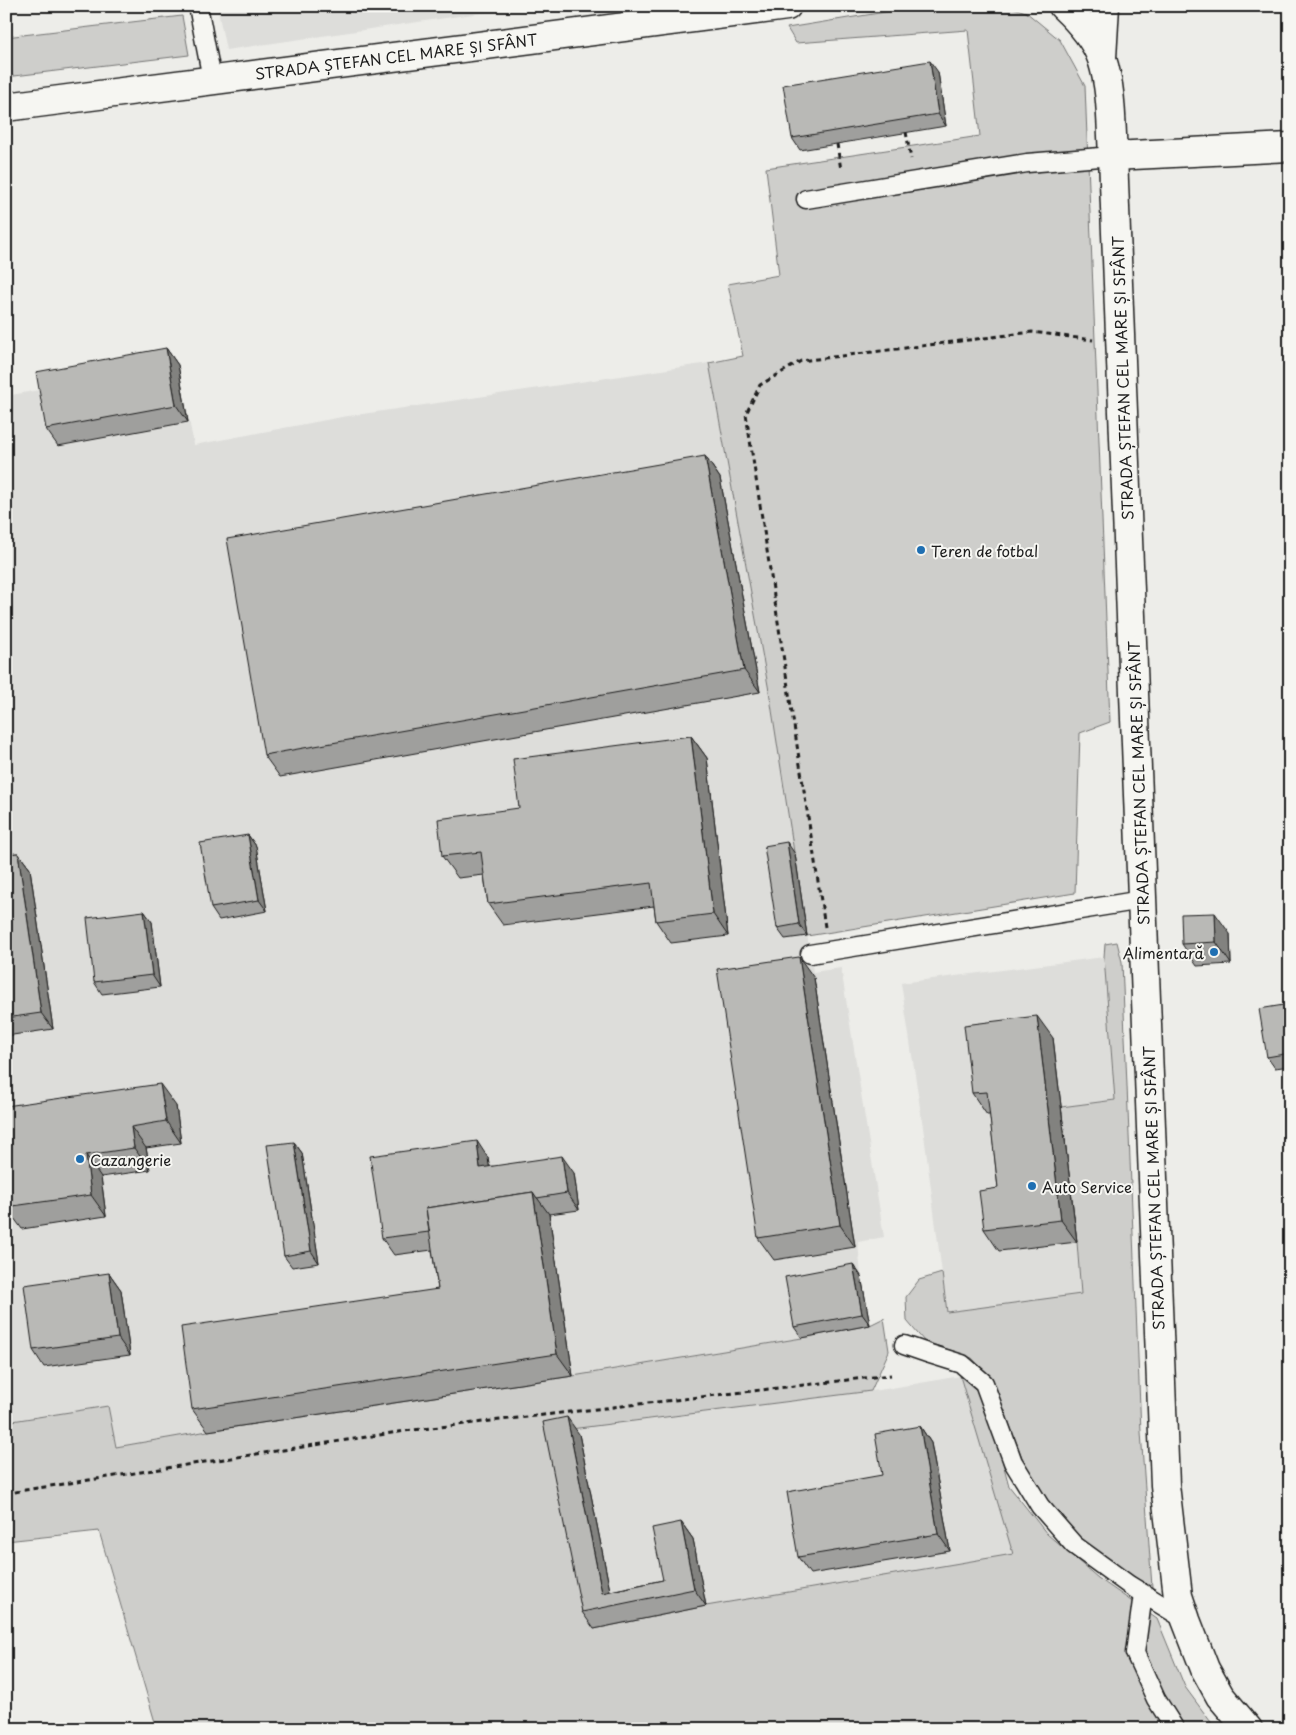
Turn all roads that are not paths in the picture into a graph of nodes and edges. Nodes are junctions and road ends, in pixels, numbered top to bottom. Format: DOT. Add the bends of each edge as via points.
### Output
graph roads {
  1 [pos="198,6"];
  2 [pos="786,6"];
  3 [pos="1063,6"];
  4 [pos="1105,6"];
  5 [pos="1102,58"];
  6 [pos="212,79"];
  7 [pos="6,107"];
  8 [pos="1290,147"];
  9 [pos="1114,156"];
  10 [pos="806,199"];
  11 [pos="1142,900"];
  12 [pos="810,954"];
  13 [pos="904,1345"];
  14 [pos="1143,1594"];
  15 [pos="1186,1620"];
  16 [pos="1175,1729"];
  17 [pos="1248,1729"];
  1 -- 6 [label="lane"];
  2 -- 6 [label="main road, STRADA ȘTEFAN CEL MARE ȘI SFÂNT"];
  3 -- 5 [label="main road, STRADA ȘTEFAN CEL MARE ȘI SFÂNT" via="1083,26"];
  4 -- 5 [label="main road, STRADA ȘTEFAN CEL MARE ȘI SFÂNT"];
  5 -- 9 [label="main road, STRADA ȘTEFAN CEL MARE ȘI SFÂNT" via="1110,95"];
  6 -- 7 [label="main road, STRADA ȘTEFAN CEL MARE ȘI SFÂNT"];
  8 -- 9 [label="main road"];
  9 -- 10 [label="lane" via="1027,163"];
  9 -- 11 [label="main road, STRADA ȘTEFAN CEL MARE ȘI SFÂNT"];
  11 -- 12 [label="lane"];
  11 -- 15 [label="main road, STRADA ȘTEFAN CEL MARE ȘI SFÂNT" via="1165,1485 1178,1596"];
  13 -- 14 [label="lane" via="962,1364 984,1383 1013,1462 1040,1506 1074,1545"];
  14 -- 15 [label="lane"];
  14 -- 16 [label="lane" via="1136,1654 1156,1699"];
  15 -- 17 [label="main road, STRADA ȘTEFAN CEL MARE ȘI SFÂNT" via="1205,1669 1220,1696"];
}
